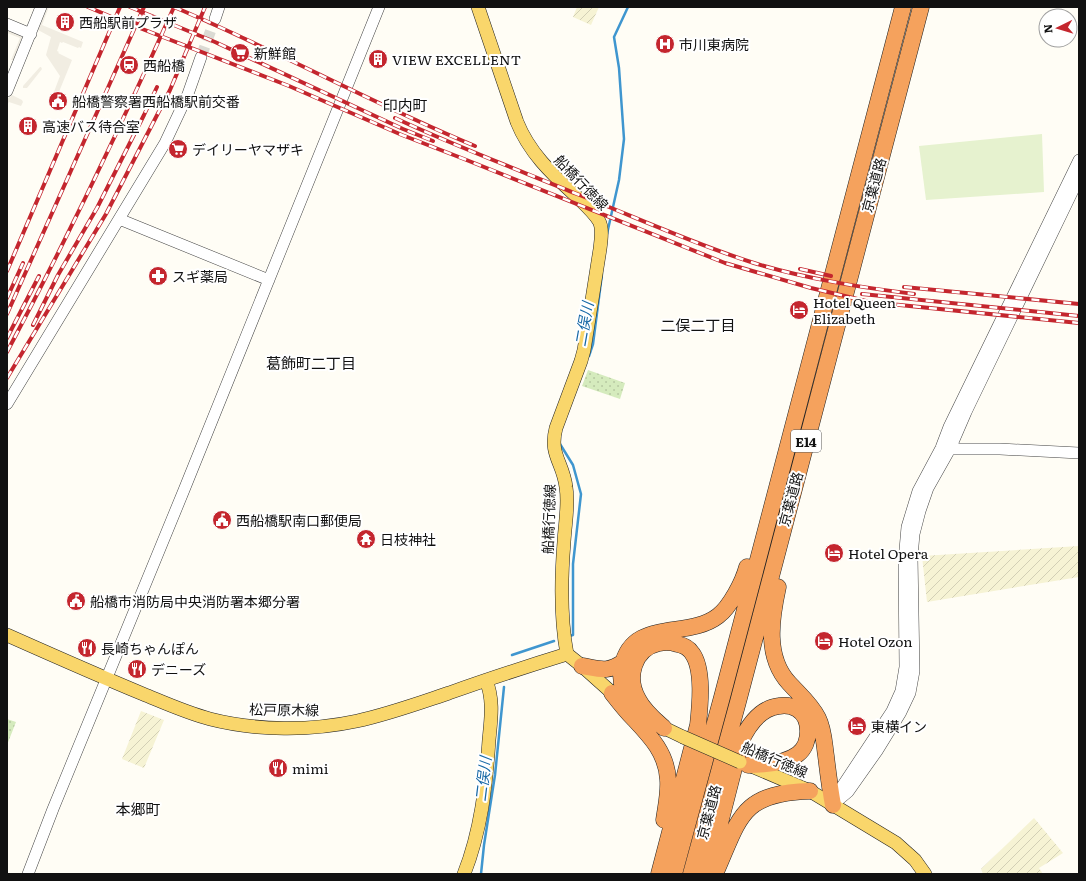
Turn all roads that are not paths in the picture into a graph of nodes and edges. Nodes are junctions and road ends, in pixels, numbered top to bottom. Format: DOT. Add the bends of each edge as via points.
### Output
graph roads {
  1 [pos="41,7"];
  2 [pos="219,7"];
  3 [pos="379,7"];
  4 [pos="478,7"];
  5 [pos="903,7"];
  6 [pos="921,7"];
  7 [pos="215,19"];
  8 [pos="7,24"];
  9 [pos="30,34"];
  10 [pos="201,57"];
  11 [pos="8,90"];
  12 [pos="1079,160"];
  13 [pos="1079,178"];
  14 [pos="119,219"];
  15 [pos="269,280"];
  16 [pos="7,404"];
  17 [pos="946,449"];
  18 [pos="1079,453"];
  19 [pos="778,480"];
  20 [pos="793,487"];
  21 [pos="7,635"];
  22 [pos="567,654"];
  23 [pos="623,662"];
  24 [pos="582,666"];
  25 [pos="107,679"];
  26 [pos="486,680"];
  27 [pos="612,693"];
  28 [pos="642,716"];
  29 [pos="664,728"];
  30 [pos="744,763"];
  31 [pos="810,791"];
  32 [pos="833,804"];
  33 [pos="28,874"];
  34 [pos="464,874"];
  35 [pos="652,874"];
  36 [pos="659,874"];
  37 [pos="674,874"];
  38 [pos="690,874"];
  39 [pos="707,874"];
  40 [pos="715,874"];
  41 [pos="925,874"];
  1 -- 9 [label="street"];
  2 -- 7 [label="street"];
  3 -- 15 [label="street"];
  4 -- 22 [label="main road, 船橋行徳線" via="523,135 543,164 600,222 602,235 584,350 553,438 554,452 563,472 567,491 561,600"];
  5 -- 19 [label="highway, 京葉道路 / E14"];
  6 -- 20 [label="highway, 京葉道路 / E14"];
  8 -- 9 [label="street"];
  9 -- 11 [label="street"];
  10 -- 14 [label="street" via="171,132"];
  12 -- 17 [label="street" via="949,428"];
  13 -- 17 [label="street"];
  14 -- 15 [label="street"];
  14 -- 16 [label="street"];
  15 -- 25 [label="street"];
  17 -- 18 [label="street"];
  17 -- 32 [label="street" via="924,499 914,534 914,671 910,693 877,751 848,792"];
  19 -- 23 [label="highway" via="758,525 746,573 727,607 708,622 645,636 626,654"];
  19 -- 37 [label="highway, 京葉道路 / E14"];
  20 -- 32 [label="highway" via="787,543 774,603 773,651 781,673 819,719"];
  20 -- 38 [label="highway, 京葉道路 / E14" via="738,702"];
  21 -- 25 [label="main road, 松戸原木線"];
  22 -- 24 [label="main road, 船橋行徳線"];
  22 -- 26 [label="main road, 松戸原木線"];
  23 -- 24 [label="highway" via="609,669"];
  23 -- 28 [label="highway" via="620,673 622,686"];
  24 -- 27 [label="main road, 船橋行徳線"];
  25 -- 26 [label="main road, 松戸原木線" via="210,719 246,726 273,727 332,725 356,721 401,710"];
  25 -- 33 [label="street"];
  26 -- 34 [label="main road" via="492,700 485,793 479,828"];
  27 -- 28 [label="main road, 船橋行徳線"];
  27 -- 35 [label="highway" via="652,738 666,764 668,794"];
  28 -- 29 [label="main road, 船橋行徳線"];
  29 -- 30 [label="main road, 船橋行徳線, bridge"];
  29 -- 36 [label="highway" via="645,710 638,699 632,674 634,664 647,647 673,642 688,649 696,661 699,670 700,706 698,725"];
  30 -- 31 [label="main road, 船橋行徳線"];
  30 -- 39 [label="highway" via="762,765 783,761 799,753 808,737 806,720 797,708 773,706 758,715 745,731"];
  31 -- 32 [label="main road, 船橋行徳線"];
  31 -- 40 [label="highway" via="789,792 755,803 737,824"];
  32 -- 41 [label="main road, 船橋行徳線" via="896,843 915,860"];
}
